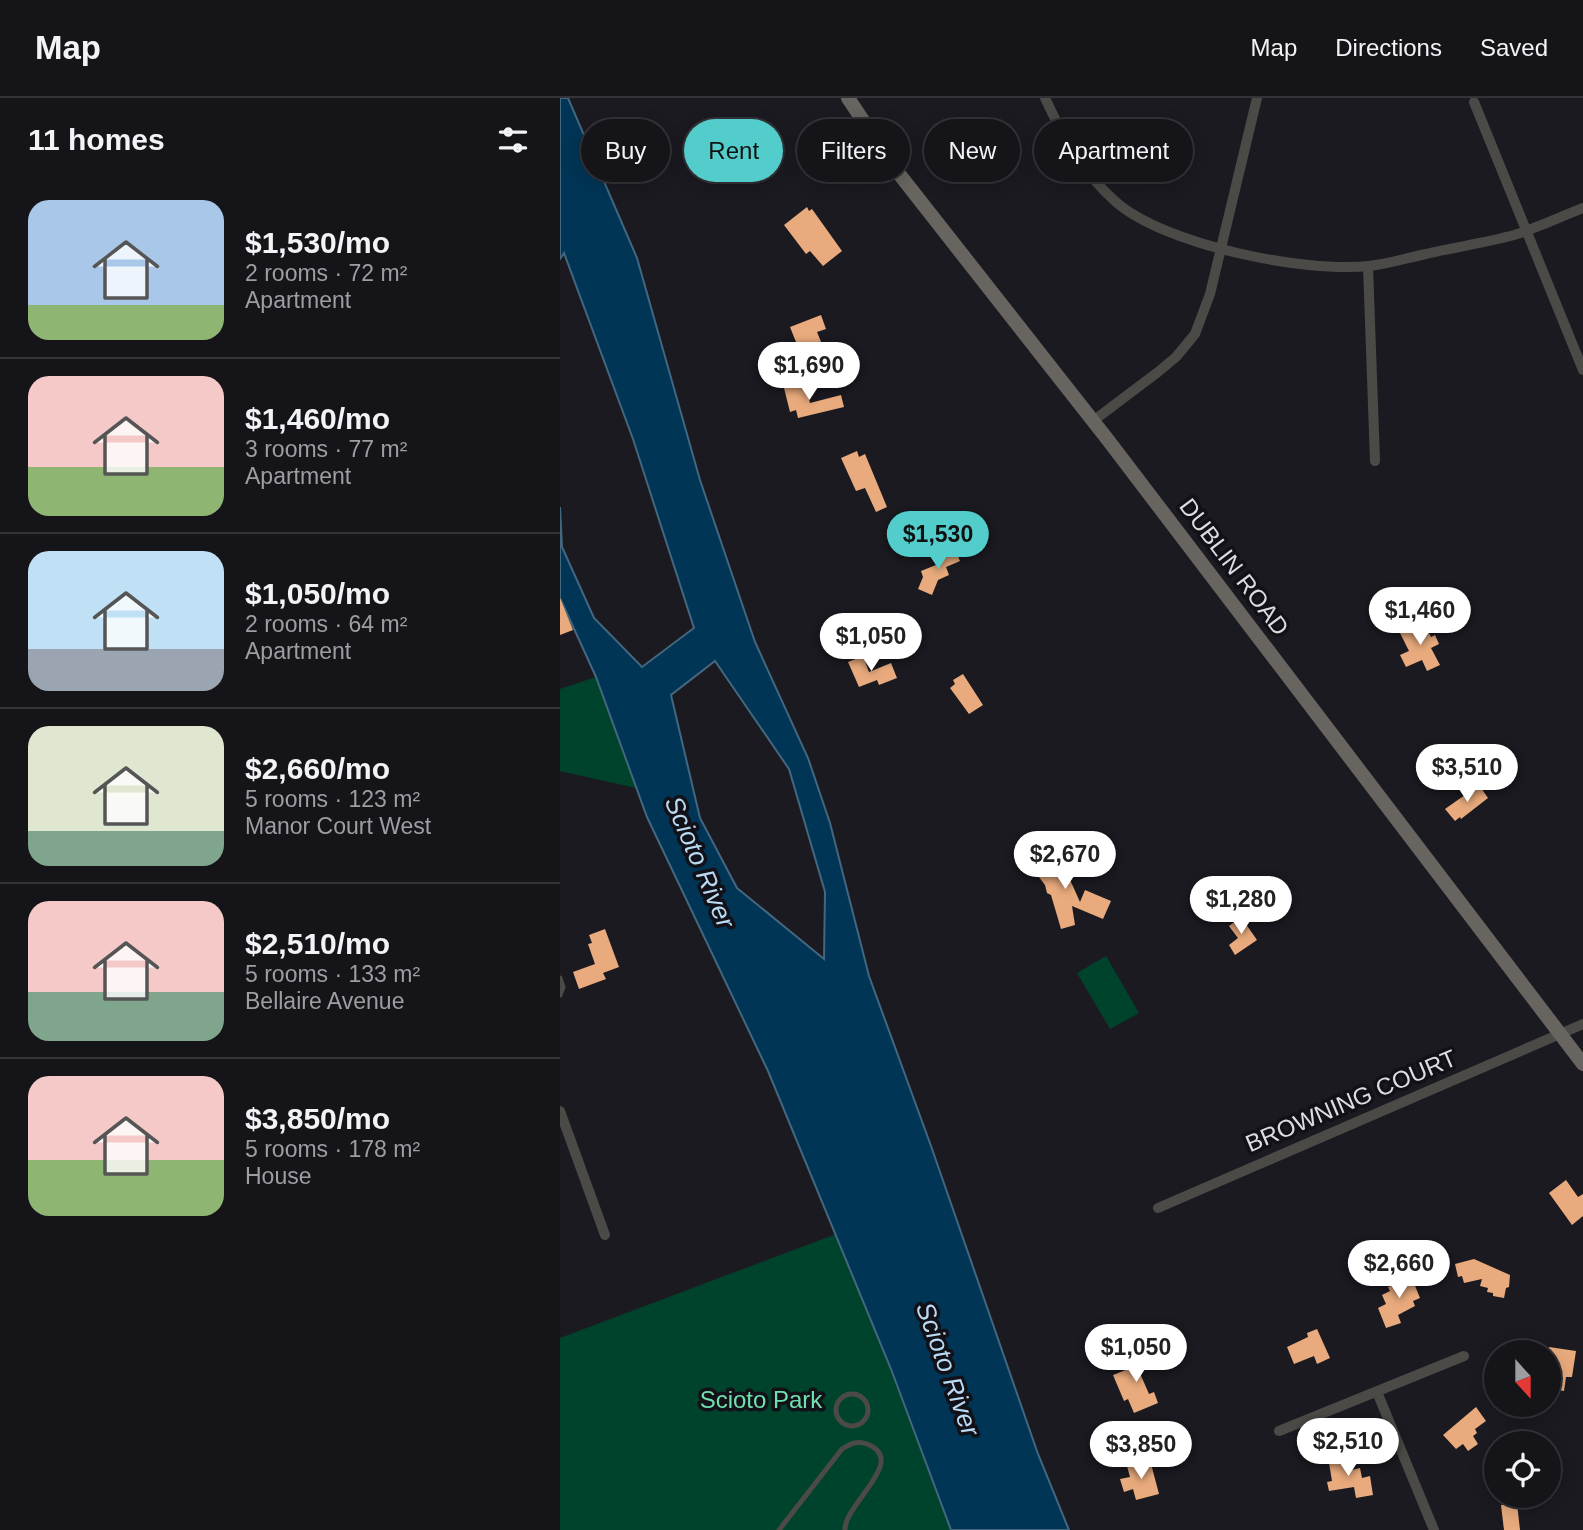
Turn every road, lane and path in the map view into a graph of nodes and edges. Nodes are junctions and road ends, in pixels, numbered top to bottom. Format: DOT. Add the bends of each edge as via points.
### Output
graph roads {
  1 [pos="848,98"];
  2 [pos="1045,98"];
  3 [pos="1257,98"];
  4 [pos="1474,102"];
  5 [pos="1583,208"];
  6 [pos="1526,231"];
  7 [pos="1220,248"];
  8 [pos="1368,266"];
  9 [pos="1583,370"];
  10 [pos="1093,421"];
  11 [pos="1375,461"];
  12 [pos="560,978"];
  13 [pos="560,995"];
  14 [pos="1583,1024"];
  15 [pos="1561,1034"];
  16 [pos="1583,1064"];
  17 [pos="560,1111"];
  18 [pos="1157,1208"];
  19 [pos="605,1236"];
  20 [pos="1464,1356"];
  21 [pos="1377,1392"];
  22 [pos="854,1426"];
  23 [pos="1279,1431"];
  24 [pos="857,1442"];
  25 [pos="779,1530"];
  26 [pos="845,1530"];
  27 [pos="1434,1530"];
  1 -- 10 [label="main road, DUBLIN ROAD" via="896,170"];
  2 -- 7 [label="street" via="1063,138 1118,204 1144,221"];
  3 -- 7 [label="street"];
  4 -- 6 [label="street"];
  5 -- 6 [label="street"];
  6 -- 8 [label="street"];
  6 -- 9 [label="street"];
  7 -- 8 [label="street" via="1301,264"];
  7 -- 10 [label="street" via="1206,307 1186,346"];
  8 -- 11 [label="street"];
  10 -- 15 [label="main road, DUBLIN ROAD"];
  12 -- 13 [label="lane" via="564,987"];
  14 -- 15 [label="street, BROWNING COURT"];
  15 -- 16 [label="main road, DUBLIN ROAD"];
  15 -- 18 [label="street, BROWNING COURT"];
  17 -- 19 [label="street"];
  20 -- 21 [label="street"];
  21 -- 23 [label="street"];
  21 -- 27 [label="street"];
  22 -- 22 [label="lane" via="863,1422 868,1408 859,1396 849,1394 837,1405 837,1415 844,1424"];
  22 -- 24 [label="lane"];
  24 -- 25 [label="lane" via="842,1449"];
  24 -- 26 [label="lane" via="869,1445 883,1462 847,1516"];
}
